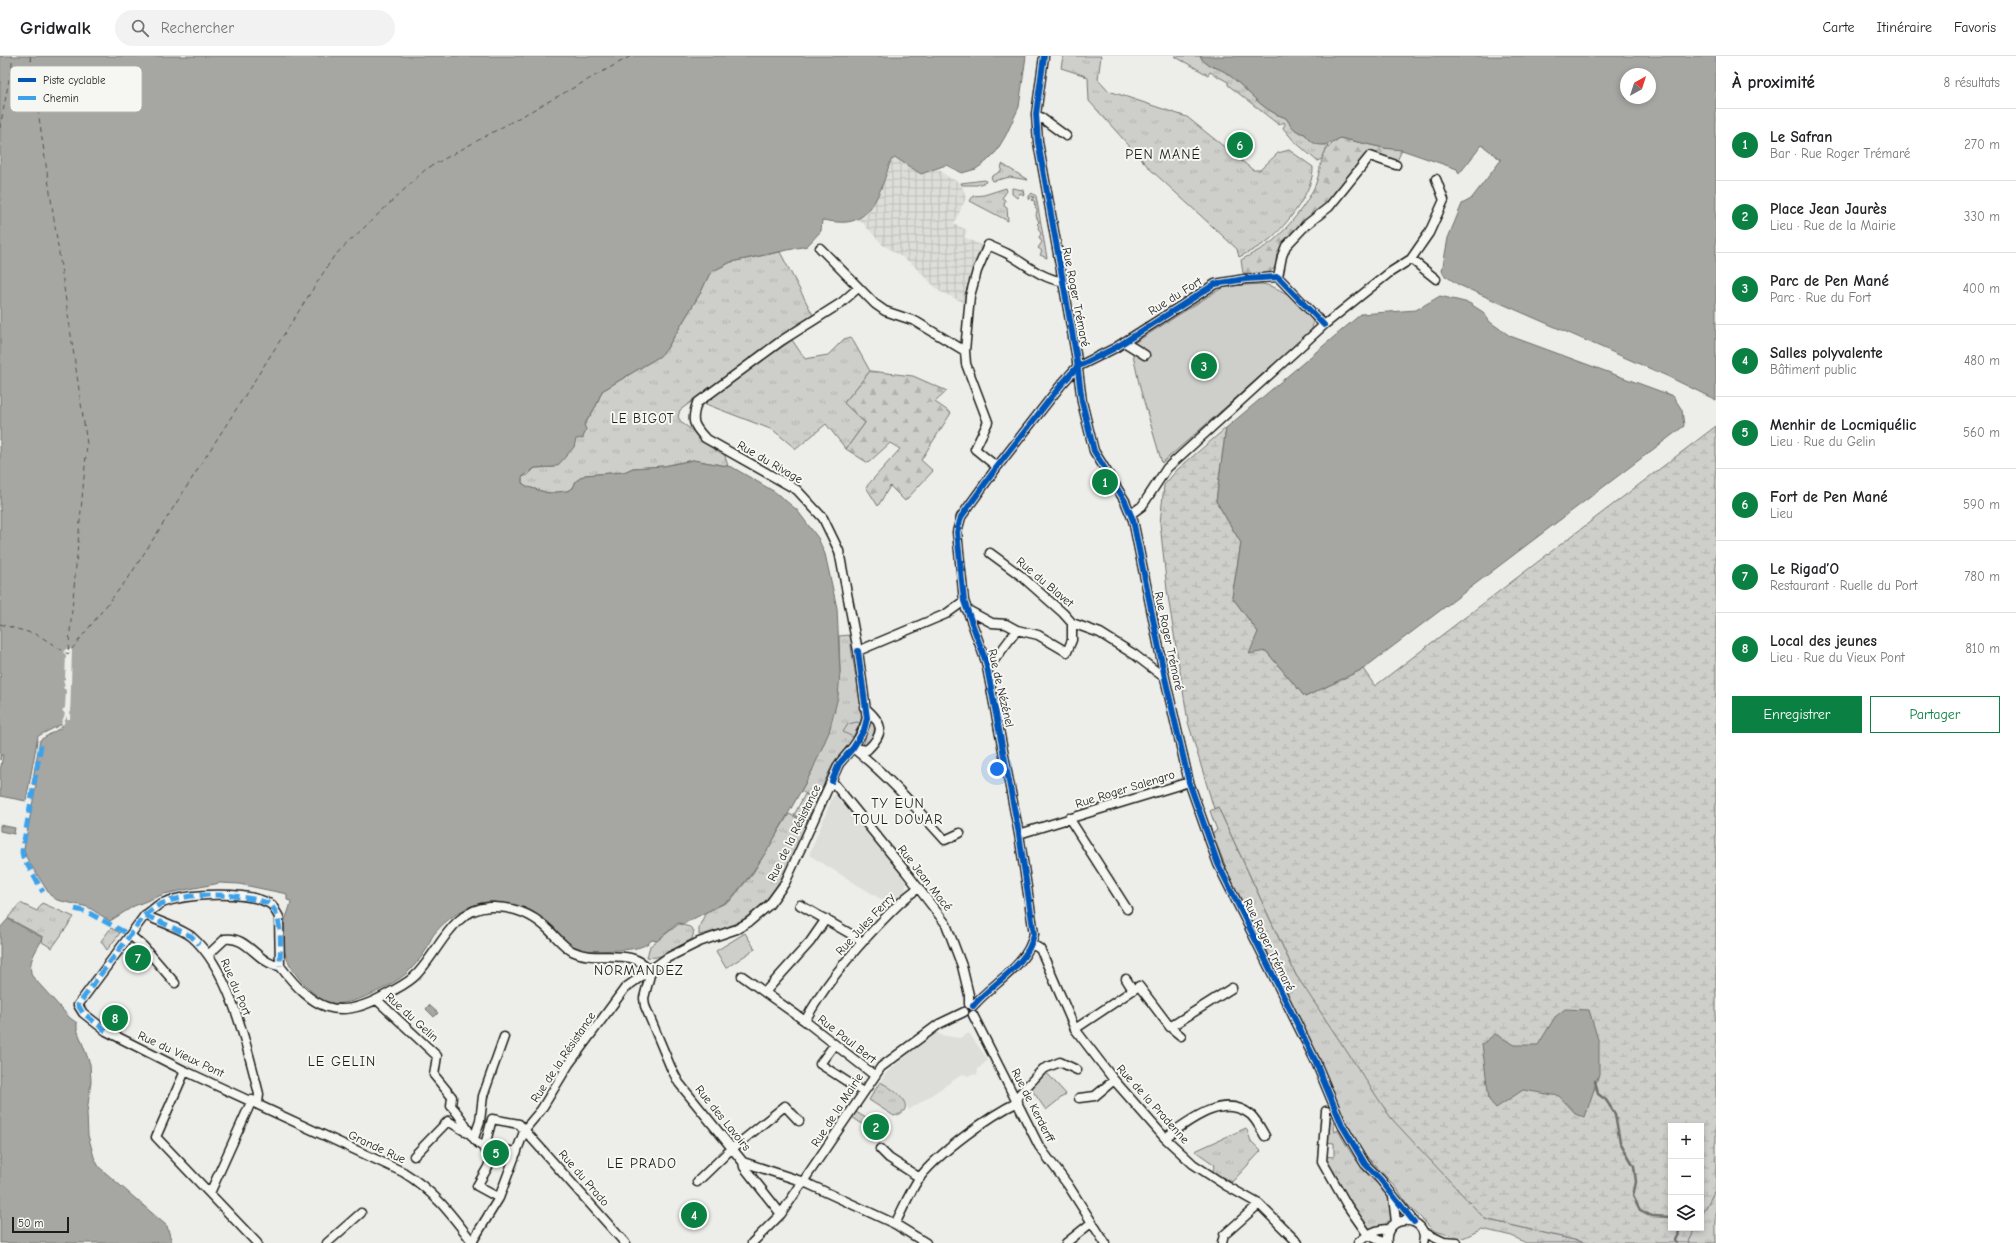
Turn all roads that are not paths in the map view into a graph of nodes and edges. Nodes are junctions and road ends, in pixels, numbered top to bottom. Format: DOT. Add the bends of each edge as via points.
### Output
graph roads {
  1 [pos="1044,56"];
  2 [pos="1036,114"];
  3 [pos="1066,136"];
  4 [pos="1396,165"];
  5 [pos="1436,179"];
  6 [pos="820,248"];
  7 [pos="1411,259"];
  8 [pos="1278,277"];
  9 [pos="1436,279"];
  10 [pos="1062,281"];
  11 [pos="858,288"];
  12 [pos="1324,325"];
  13 [pos="1124,342"];
  14 [pos="965,351"];
  15 [pos="1145,355"];
  16 [pos="1077,367"];
  17 [pos="997,467"];
  18 [pos="1131,514"];
  19 [pos="990,553"];
  20 [pos="965,605"];
  21 [pos="1072,623"];
  22 [pos="1016,630"];
  23 [pos="858,651"];
  24 [pos="986,662"];
  25 [pos="1165,678"];
  26 [pos="864,707"];
  27 [pos="853,748"];
  28 [pos="832,781"];
  29 [pos="1189,782"];
  30 [pos="1069,818"];
  31 [pos="960,832"];
  32 [pos="1019,834"];
  33 [pos="918,888"];
  34 [pos="800,905"];
  35 [pos="1127,909"];
  36 [pos="145,915"];
  37 [pos="826,919"];
  38 [pos="130,935"];
  39 [pos="861,942"];
  40 [pos="1032,944"];
  41 [pos="209,954"];
  42 [pos="280,966"];
  43 [pos="651,971"];
  44 [pos="742,976"];
  45 [pos="1126,979"];
  46 [pos="175,982"];
  47 [pos="1232,988"];
  48 [pos="1133,990"];
  49 [pos="765,992"];
  50 [pos="817,998"];
  51 [pos="377,1000"];
  52 [pos="971,1005"];
  53 [pos="964,1012"];
  54 [pos="973,1015"];
  55 [pos="805,1021"];
  56 [pos="1170,1027"];
  57 [pos="1075,1029"];
  58 [pos="1181,1036"];
  59 [pos="504,1037"];
  60 [pos="834,1045"];
  61 [pos="1077,1070"];
  62 [pos="185,1071"];
  63 [pos="874,1075"];
  64 [pos="1114,1080"];
  65 [pos="864,1092"];
  66 [pos="1079,1098"];
  67 [pos="1017,1100"];
  68 [pos="255,1102"];
  69 [pos="1326,1111"];
  70 [pos="799,1121"];
  71 [pos="525,1129"];
  72 [pos="471,1136"];
  73 [pos="1265,1136"];
  74 [pos="1165,1138"];
  75 [pos="484,1149"];
  76 [pos="880,1149"];
  77 [pos="733,1150"];
  78 [pos="493,1152"];
  79 [pos="517,1152"];
  80 [pos="414,1156"];
  81 [pos="743,1165"];
  82 [pos="920,1178"];
  83 [pos="697,1182"];
  84 [pos="804,1182"];
  85 [pos="210,1193"];
  86 [pos="1393,1196"];
  87 [pos="500,1198"];
  88 [pos="1259,1204"];
  89 [pos="362,1213"];
  90 [pos="781,1214"];
  91 [pos="1396,1222"];
  92 [pos="1414,1222"];
  93 [pos="1091,1223"];
  94 [pos="895,1224"];
  95 [pos="1389,1229"];
  96 [pos="1423,1232"];
  97 [pos="1368,1235"];
  98 [pos="1442,1242"];
  99 [pos="257,1243"];
  100 [pos="326,1243"];
  101 [pos="473,1243"];
  102 [pos="625,1243"];
  103 [pos="752,1243"];
  104 [pos="926,1243"];
  105 [pos="1066,1243"];
  106 [pos="1104,1243"];
  107 [pos="1222,1243"];
  108 [pos="1298,1243"];
  109 [pos="1358,1243"];
  110 [pos="1386,1243"];
  111 [pos="1423,1243"];
  112 [pos="1458,1243"];
  1 -- 2 [label="street, Rue Roger Trémaré"];
  2 -- 3 [label="street"];
  2 -- 10 [label="street, Rue Roger Trémaré" via="1038,142"];
  4 -- 8 [label="street" via="1370,156 1329,207 1306,225 1286,246"];
  5 -- 7 [label="street" via="1444,200 1429,233"];
  6 -- 11 [label="street"];
  7 -- 9 [label="street"];
  7 -- 12 [label="street" via="1389,273"];
  8 -- 12 [label="street"];
  8 -- 13 [label="street, Rue du Fort" via="1216,284"];
  10 -- 14 [label="street" via="1051,278 988,245 970,296"];
  10 -- 16 [label="street, Rue Roger Trémaré"];
  11 -- 14 [label="street" via="885,311 915,321"];
  11 -- 23 [label="street, Rue du Rivage" via="841,303 781,341 697,403 692,416 695,427 705,438 797,490 823,518 839,551"];
  12 -- 18 [label="street" via="1167,468 1142,506"];
  13 -- 15 [label="street"];
  13 -- 16 [label="street, Rue du Fort"];
  14 -- 17 [label="street" via="966,364 988,422 975,449"];
  16 -- 17 [label="street, Rue de Nézénel"];
  16 -- 18 [label="street, Rue Roger Trémaré" via="1082,402 1094,451"];
  17 -- 20 [label="street, Rue de Nézénel" via="961,517 957,532"];
  18 -- 25 [label="street, Rue Roger Trémaré"];
  19 -- 21 [label="street, Rue du Blavet" via="1020,575"];
  20 -- 22 [label="street" via="992,623 1006,624"];
  20 -- 23 [label="street"];
  20 -- 24 [label="street, Rue de Nézénel"];
  21 -- 22 [label="street" via="1072,640 1067,652 1038,636"];
  21 -- 25 [label="street, Rue du Blavet" via="1100,633"];
  22 -- 24 [label="street" via="995,659"];
  23 -- 26 [label="street, Rue du Rivage"];
  24 -- 32 [label="street, Rue de Nézénel"];
  25 -- 29 [label="street, Rue Roger Trémaré"];
  26 -- 27 [label="street, Rue du Rivage" via="867,718 864,730"];
  26 -- 27 [label="street" via="878,719 879,737 867,750"];
  27 -- 28 [label="street" via="839,764"];
  27 -- 31 [label="street" via="899,790 945,840"];
  28 -- 33 [label="street, Rue Jean Macé"];
  28 -- 43 [label="street, Rue de la Résistance" via="785,883 769,905 737,929 699,942 667,958"];
  29 -- 30 [label="street, Rue Roger Salengro"];
  29 -- 86 [label="street, Rue Roger Trémaré" via="1218,864 1315,1060 1342,1125 1364,1164"];
  30 -- 32 [label="street, Rue Roger Salengro"];
  30 -- 35 [label="street, Rue Roger Salengro"];
  32 -- 40 [label="street, Rue de Nézénel" via="1034,934"];
  33 -- 39 [label="street, Rue Jules Ferry" via="908,894"];
  33 -- 52 [label="street, Rue Jean Macé" via="946,924 962,966"];
  34 -- 37 [label="street"];
  36 -- 38 [label="street"];
  36 -- 41 [label="street, Rue du Port" via="191,936"];
  36 -- 42 [label="street" via="160,905 178,899 233,895 268,903 279,917"];
  37 -- 39 [label="street"];
  37 -- 49 [label="street" via="810,942"];
  38 -- 46 [label="street"];
  38 -- 62 [label="street, Rue du Vieux Pont" via="78,1005 83,1013 106,1031"];
  39 -- 50 [label="street, Rue Jules Ferry"];
  40 -- 52 [label="street" via="1022,960"];
  40 -- 57 [label="street, Rue de la Pradenne" via="1040,949"];
  41 -- 42 [label="street, Rue du Gelin" via="225,939 238,940 272,966"];
  41 -- 68 [label="street, Rue du Port" via="244,1036 259,1094"];
  42 -- 51 [label="street, Rue du Gelin" via="306,996 325,1007 343,1009"];
  43 -- 51 [label="street" via="635,958 620,955 585,955 572,951 540,920 529,914 489,907 474,912 458,922 417,975"];
  43 -- 71 [label="street, Rue de la Résistance" via="625,988 569,1064 541,1110"];
  43 -- 77 [label="street, Rue des Lavoirs" via="644,998 645,1006 670,1068"];
  44 -- 49 [label="street, Rue Paul Bert"];
  45 -- 48 [label="street"];
  47 -- 56 [label="street"];
  48 -- 56 [label="street" via="1139,986"];
  48 -- 57 [label="street"];
  49 -- 55 [label="street, Rue Paul Bert"];
  50 -- 55 [label="street, Rue Paul Bert"];
  51 -- 72 [label="street, Rue du Gelin" via="437,1056 434,1075 452,1097 451,1106 465,1122"];
  52 -- 53 [label="street" via="964,1007"];
  52 -- 54 [label="street" via="975,1010"];
  53 -- 54 [label="street" via="967,1016"];
  53 -- 63 [label="street, Rue de la Mairie" via="936,1026"];
  54 -- 67 [label="street, Rue de Kerderff"];
  55 -- 60 [label="street, Rue Paul Bert"];
  56 -- 58 [label="street"];
  57 -- 64 [label="street, Rue de la Pradenne"];
  59 -- 72 [label="street" via="483,1096 480,1121"];
  60 -- 63 [label="street, Rue Paul Bert"];
  60 -- 65 [label="street" via="820,1064"];
  61 -- 67 [label="street" via="1060,1062 1043,1069"];
  62 -- 68 [label="street, Rue du Vieux Pont"];
  62 -- 85 [label="street" via="156,1137"];
  63 -- 65 [label="street, Rue de la Mairie"];
  64 -- 66 [label="street" via="1095,1096"];
  64 -- 74 [label="street, Rue de la Pradenne"];
  65 -- 84 [label="street, Rue de la Mairie"];
  67 -- 82 [label="street" via="940,1156"];
  67 -- 93 [label="street, Rue de Kerderff" via="1039,1146 1068,1185"];
  68 -- 85 [label="street"];
  68 -- 101 [label="street, Grande Rue" via="403,1172 431,1192"];
  69 -- 97 [label="street" via="1322,1161"];
  70 -- 77 [label="street" via="785,1106"];
  71 -- 75 [label="street" via="519,1124 492,1120"];
  71 -- 79 [label="street, Rue de la Résistance"];
  71 -- 102 [label="street, Rue du Prado"];
  72 -- 75 [label="street, Rue du Gelin"];
  72 -- 80 [label="street" via="448,1121"];
  73 -- 74 [label="street" via="1250,1115 1234,1108 1216,1107 1189,1121"];
  74 -- 88 [label="street, Rue de la Pradenne" via="1193,1164"];
  75 -- 78 [label="street, Rue du Gelin"];
  76 -- 82 [label="street" via="889,1158"];
  77 -- 81 [label="street, Rue des Lavoirs"];
  77 -- 83 [label="street"];
  78 -- 79 [label="street, Rue du Gelin" via="498,1149"];
  78 -- 87 [label="street" via="477,1186"];
  79 -- 87 [label="street, Rue de la Résistance"];
  81 -- 84 [label="street, Rue des Lavoirs"];
  81 -- 90 [label="street"];
  82 -- 94 [label="street"];
  84 -- 90 [label="street, Rue de la Mairie"];
  84 -- 94 [label="street, Rue des Lavoirs"];
  85 -- 99 [label="street"];
  86 -- 91 [label="street"];
  86 -- 92 [label="street, Rue Roger Trémaré"];
  87 -- 101 [label="street, Rue de la Résistance"];
  88 -- 107 [label="street" via="1224,1235"];
  88 -- 108 [label="street, Rue de la Pradenne"];
  89 -- 100 [label="street"];
  90 -- 103 [label="street, Rue de la Mairie"];
  91 -- 92 [label="street"];
  91 -- 95 [label="street"];
  92 -- 96 [label="street, Rue Roger Trémaré"];
  93 -- 105 [label="street"];
  93 -- 106 [label="street, Rue de Kerderff"];
  94 -- 104 [label="street, Rue des Lavoirs"];
  95 -- 97 [label="street" via="1379,1229"];
  95 -- 110 [label="street"];
  96 -- 98 [label="street"];
  96 -- 111 [label="street"];
  97 -- 109 [label="street"];
  97 -- 110 [label="street"];
  98 -- 112 [label="street"];
}
